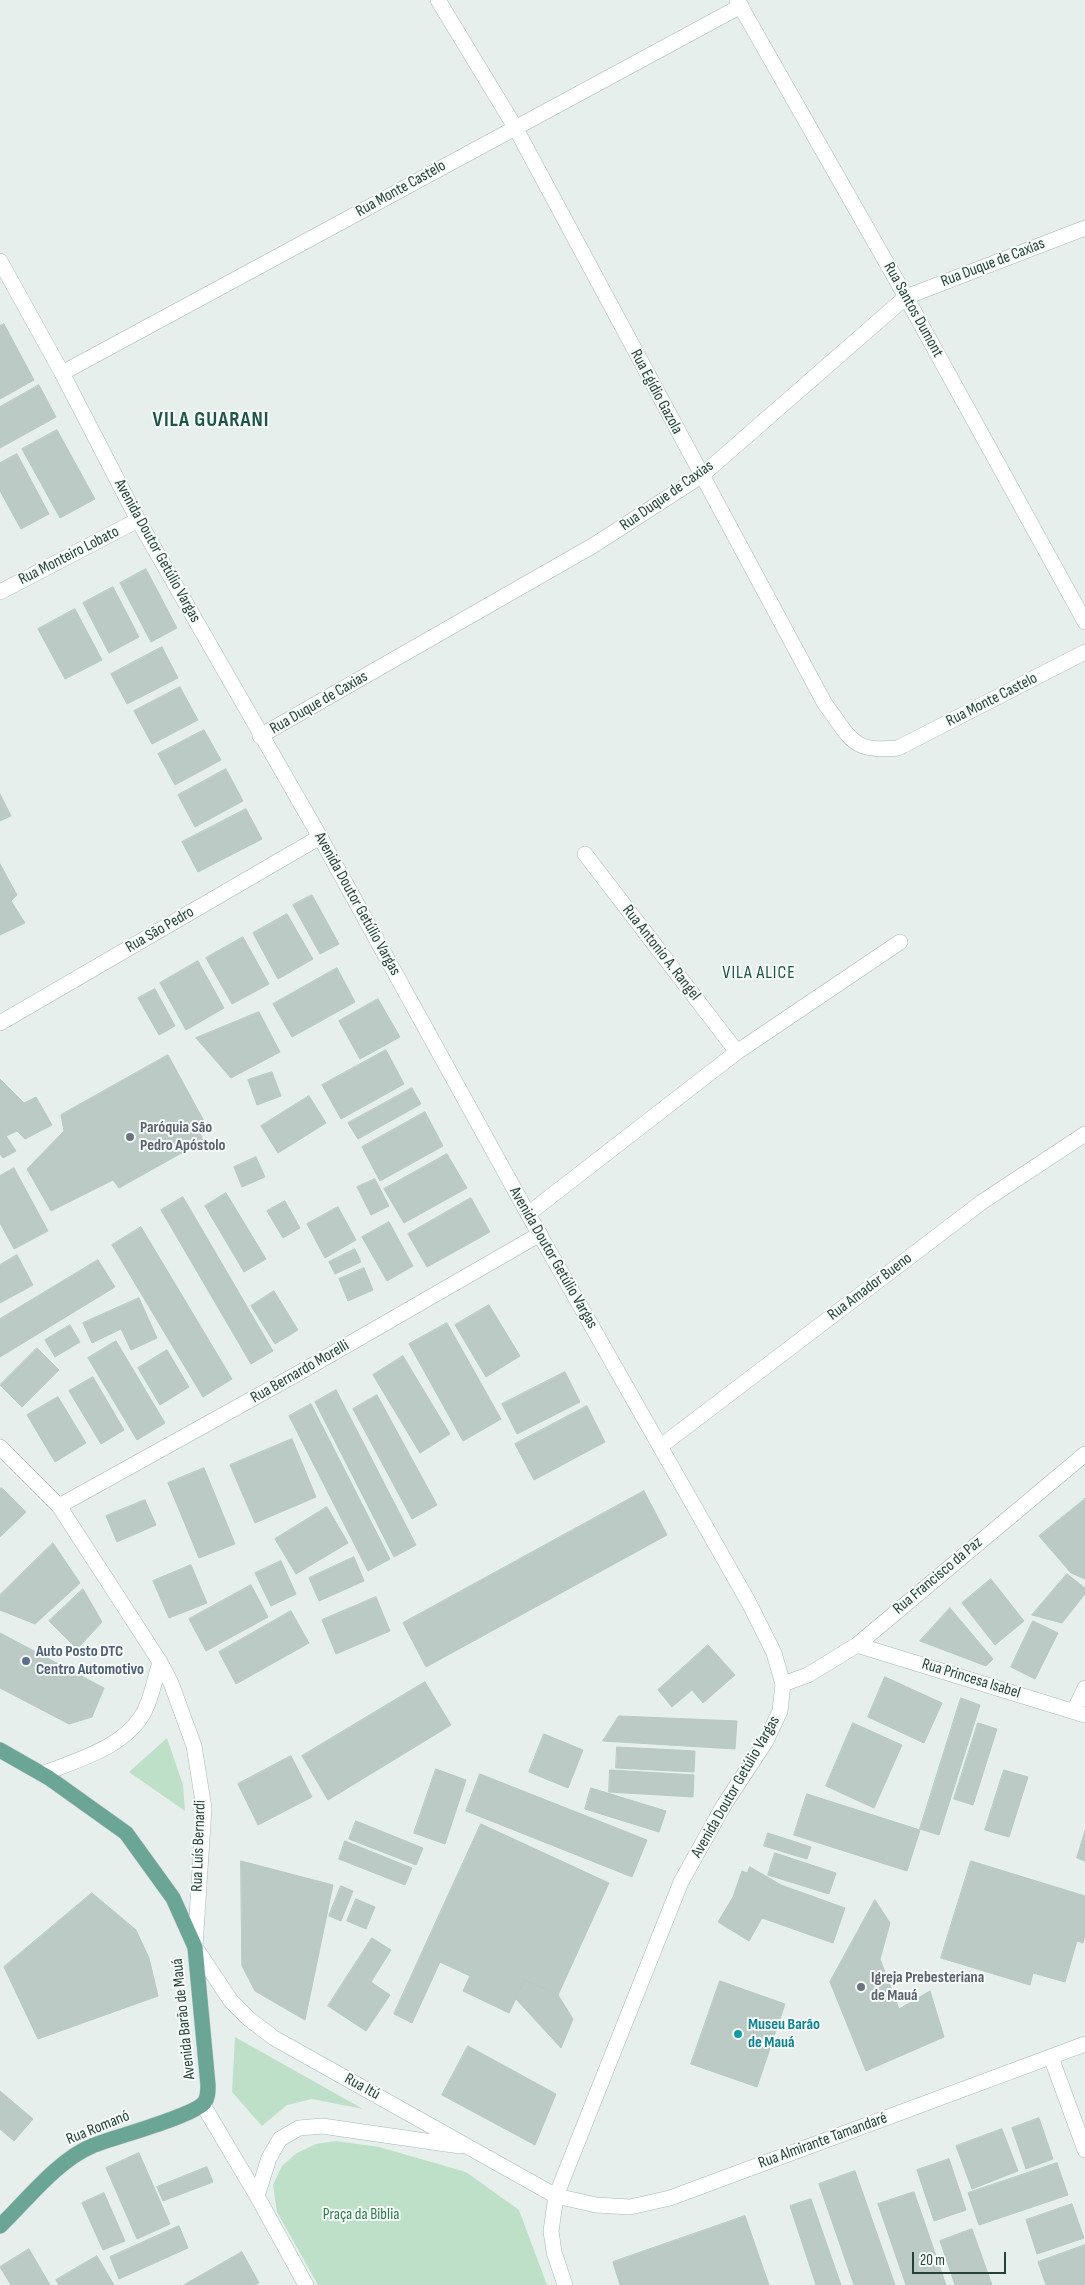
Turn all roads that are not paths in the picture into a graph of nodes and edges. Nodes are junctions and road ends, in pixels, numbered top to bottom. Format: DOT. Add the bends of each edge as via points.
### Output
graph roads {
  1 [pos="438,0"];
  2 [pos="739,3"];
  3 [pos="515,127"];
  4 [pos="1085,228"];
  5 [pos="0,262"];
  6 [pos="906,297"];
  7 [pos="62,373"];
  8 [pos="701,476"];
  9 [pos="138,520"];
  10 [pos="0,592"];
  11 [pos="1085,622"];
  12 [pos="1085,652"];
  13 [pos="260,736"];
  14 [pos="898,748"];
  15 [pos="320,837"];
  16 [pos="585,854"];
  17 [pos="900,942"];
  18 [pos="0,1023"];
  19 [pos="737,1052"];
  20 [pos="1085,1134"];
  21 [pos="528,1214"];
  22 [pos="540,1234"];
  23 [pos="661,1446"];
  24 [pos="0,1447"];
  25 [pos="1085,1454"];
  26 [pos="59,1506"];
  27 [pos="858,1644"];
  28 [pos="160,1662"];
  29 [pos="783,1684"];
  30 [pos="1085,1688"];
  31 [pos="1080,1713"];
  32 [pos="0,1750"];
  33 [pos="42,1774"];
  34 [pos="195,1947"];
  35 [pos="1085,2044"];
  36 [pos="1051,2057"];
  37 [pos="203,2105"];
  38 [pos="467,2147"];
  39 [pos="1085,2150"];
  40 [pos="257,2196"];
  41 [pos="556,2196"];
  42 [pos="0,2226"];
  43 [pos="306,2285"];
  44 [pos="566,2285"];
  1 -- 3 [label="street, Rua Egídio Gazola"];
  2 -- 3 [label="street, Rua Monte Castelo"];
  2 -- 6 [label="street, Rua Santos Dumont"];
  3 -- 7 [label="street, Rua Monte Castelo"];
  3 -- 8 [label="street, Rua Egídio Gazola"];
  4 -- 6 [label="street, Rua Duque de Caxias"];
  5 -- 7 [label="street, Avenida Doutor Getúlio Vargas"];
  6 -- 8 [label="street, Rua Duque de Caxias"];
  6 -- 11 [label="street, Rua Santos Dumont"];
  7 -- 9 [label="street, Avenida Doutor Getúlio Vargas"];
  8 -- 13 [label="street, Rua Duque de Caxias" via="594,545"];
  8 -- 14 [label="street, Rua Egídio Gazola" via="825,704 854,742 875,750"];
  9 -- 10 [label="street, Rua Monteiro Lobato"];
  9 -- 13 [label="street, Avenida Doutor Getúlio Vargas"];
  12 -- 14 [label="street, Rua Monte Castelo"];
  13 -- 15 [label="street, Avenida Doutor Getúlio Vargas"];
  15 -- 18 [label="street, Rua São Pedro"];
  15 -- 21 [label="street, Avenida Doutor Getúlio Vargas"];
  16 -- 19 [label="street, Rua Antonio A. Rangel"];
  17 -- 19 [label="street"];
  19 -- 21 [label="street"];
  20 -- 23 [label="street, Rua Amador Bueno" via="982,1202"];
  21 -- 22 [label="street, Avenida Doutor Getúlio Vargas"];
  22 -- 23 [label="street, Avenida Doutor Getúlio Vargas"];
  22 -- 26 [label="street, Rua Bernardo Morelli"];
  23 -- 29 [label="street, Avenida Doutor Getúlio Vargas" via="774,1652"];
  24 -- 26 [label="street, Rua Luís Bernardi"];
  25 -- 27 [label="street, Rua Francisco da Paz"];
  26 -- 28 [label="street, Rua Luís Bernardi"];
  27 -- 29 [label="street, Rua Francisco da Paz" via="808,1675"];
  27 -- 31 [label="street, Rua Princesa Isabel"];
  28 -- 33 [label="street" via="145,1711 127,1734 95,1753"];
  28 -- 34 [label="street, Rua Luís Bernardi" via="194,1746 204,1808"];
  29 -- 41 [label="street, Avenida Doutor Getúlio Vargas" via="780,1711 766,1741 724,1805 681,1882"];
  30 -- 31 [label="street"];
  32 -- 33 [label="main road, Avenida Barão de Mauá"];
  33 -- 34 [label="main road, Avenida Barão de Mauá" via="126,1833 173,1898"];
  34 -- 37 [label="main road, Avenida Barão de Mauá" via="208,2085"];
  34 -- 38 [label="street, Rua Itú" via="231,2001 274,2038"];
  35 -- 36 [label="street, Rua Almirante Tamandaré"];
  36 -- 39 [label="street"];
  36 -- 41 [label="street, Rua Almirante Tamandaré" via="670,2198 630,2207"];
  37 -- 40 [label="street"];
  37 -- 42 [label="main road, Rua Romanó" via="91,2146 70,2157"];
  38 -- 40 [label="street" via="322,2126 299,2128 280,2139"];
  38 -- 41 [label="street, Rua Itú"];
  40 -- 43 [label="street"];
  41 -- 44 [label="street, Avenida Doutor Getúlio Vargas" via="551,2231 554,2252"];
}
